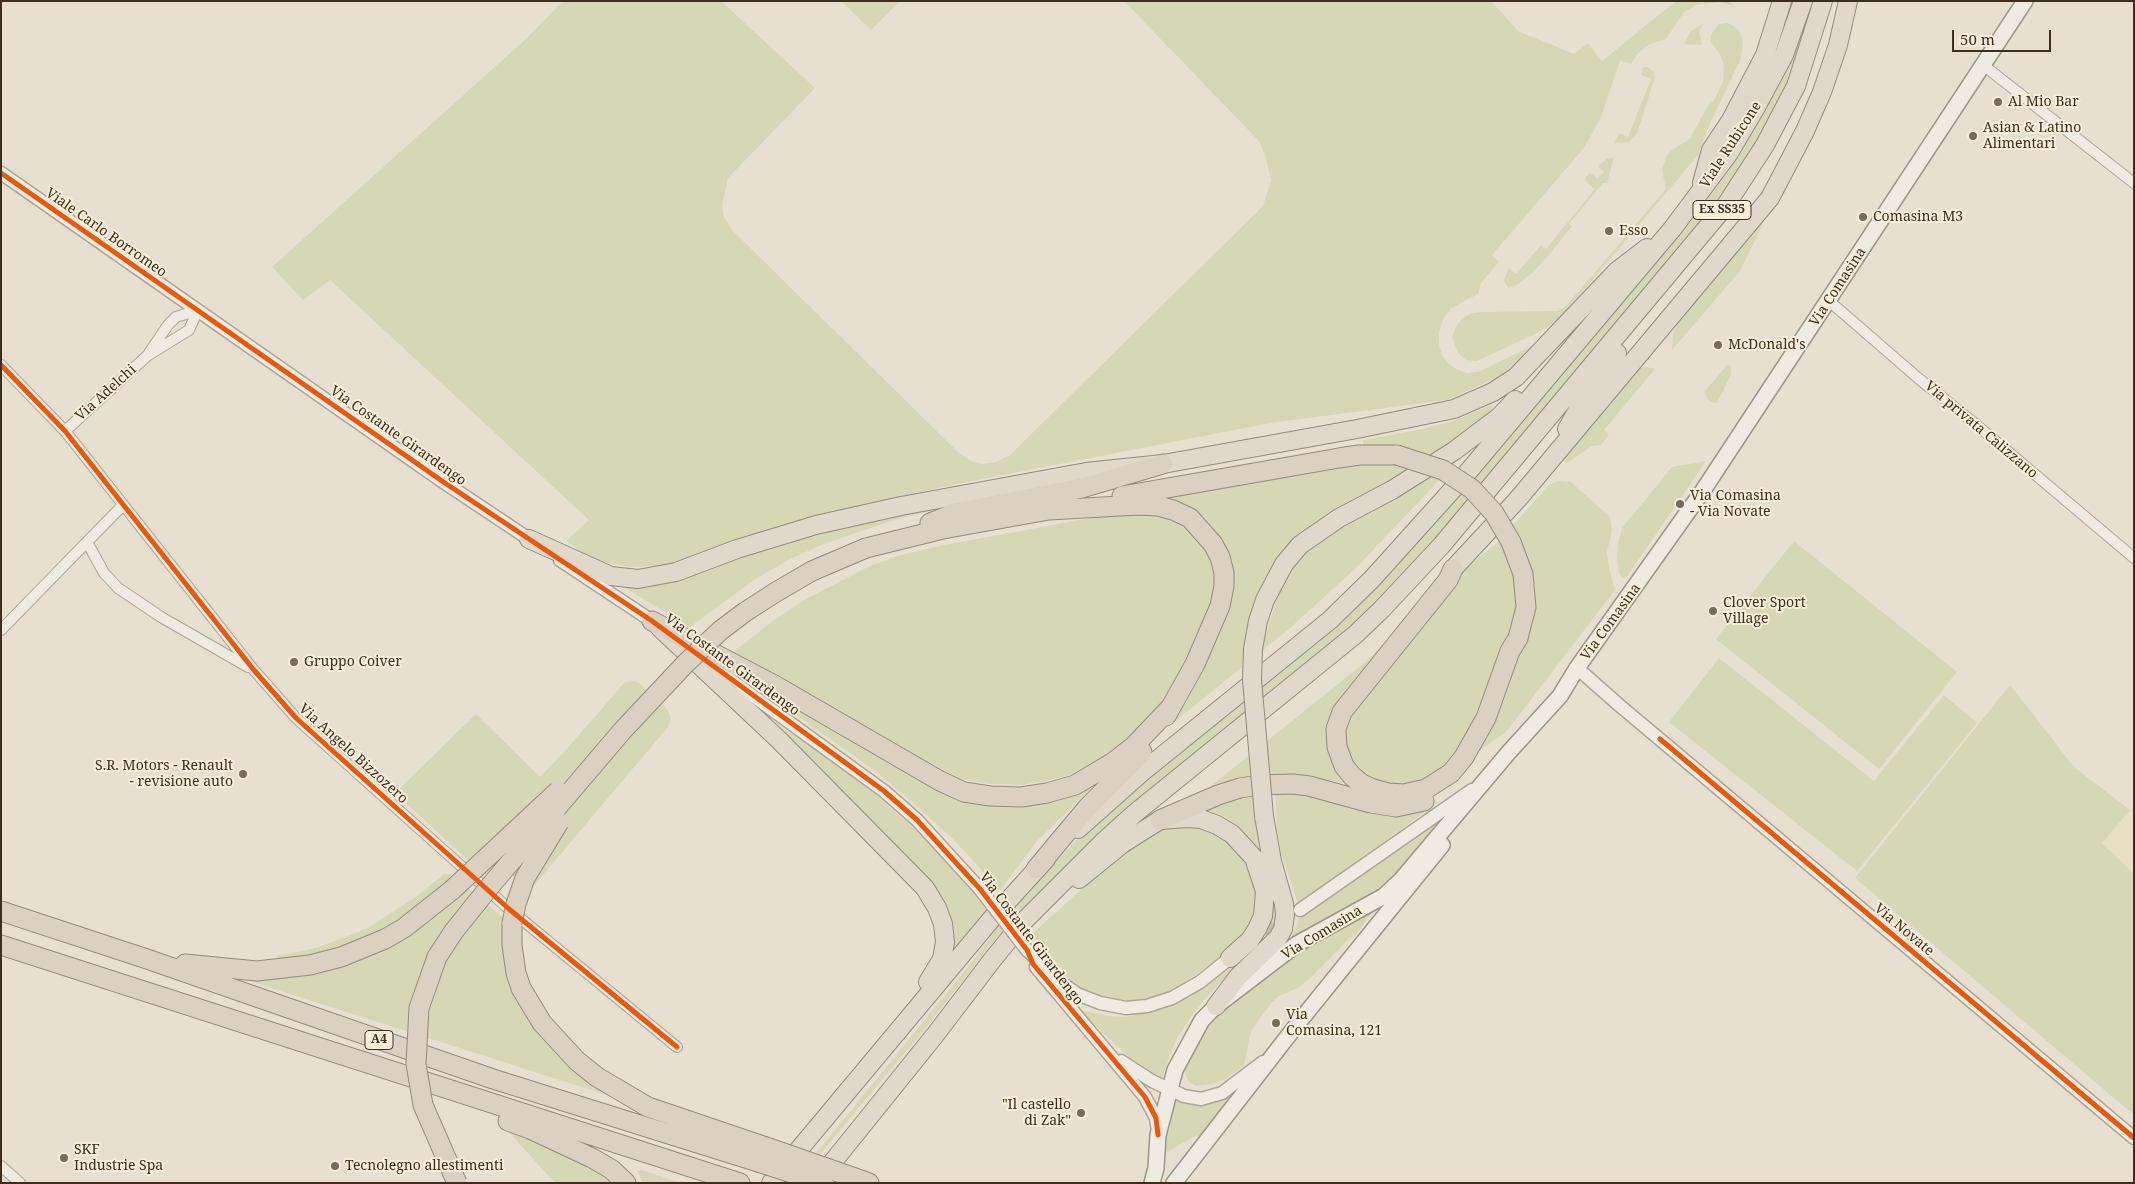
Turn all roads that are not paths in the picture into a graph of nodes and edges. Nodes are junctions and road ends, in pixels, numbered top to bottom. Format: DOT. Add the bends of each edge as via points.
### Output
graph roads {
  1 [pos="1782,1"];
  2 [pos="1803,1"];
  3 [pos="1823,1"];
  4 [pos="1848,1"];
  5 [pos="2025,1"];
  6 [pos="1983,65"];
  7 [pos="1,173"];
  8 [pos="2134,183"];
  9 [pos="1699,195"];
  10 [pos="1673,228"];
  11 [pos="1696,242"];
  12 [pos="1828,300"];
  13 [pos="198,310"];
  14 [pos="1576,343"];
  15 [pos="147,356"];
  16 [pos="1,365"];
  17 [pos="65,430"];
  18 [pos="1549,463"];
  19 [pos="1163,464"];
  20 [pos="123,505"];
  21 [pos="1049,510"];
  22 [pos="529,539"];
  23 [pos="87,542"];
  24 [pos="866,548"];
  25 [pos="2134,558"];
  26 [pos="1453,569"];
  27 [pos="652,621"];
  28 [pos="1,630"];
  29 [pos="1518,638"];
  30 [pos="1578,668"];
  31 [pos="253,670"];
  32 [pos="1171,707"];
  33 [pos="610,746"];
  34 [pos="1485,782"];
  35 [pos="1160,820"];
  36 [pos="1036,869"];
  37 [pos="1042,902"];
  38 [pos="1300,910"];
  39 [pos="1,911"];
  40 [pos="1265,933"];
  41 [pos="1,945"];
  42 [pos="1027,950"];
  43 [pos="26,953"];
  44 [pos="1230,958"];
  45 [pos="146,959"];
  46 [pos="1216,1006"];
  47 [pos="1090,1032"];
  48 [pos="896,1034"];
  49 [pos="677,1046"];
  50 [pos="1278,1048"];
  51 [pos="1171,1088"];
  52 [pos="1158,1135"];
  53 [pos="2134,1138"];
  54 [pos="763,1155"];
  55 [pos="1,1166"];
  56 [pos="862,1181"];
  57 [pos="20,1183"];
  58 [pos="457,1183"];
  59 [pos="626,1183"];
  60 [pos="740,1183"];
  61 [pos="771,1183"];
  62 [pos="816,1183"];
  63 [pos="823,1183"];
  64 [pos="1152,1183"];
  65 [pos="1174,1183"];
  1 -- 9 [label="highway" via="1766,55 1711,150"];
  2 -- 9 [label="highway, Viale Rubicone" via="1784,55 1729,153"];
  3 -- 11 [label="highway, Viale Rubicone / Ex SS35" via="1796,86 1745,176"];
  4 -- 18 [label="highway" via="1822,92 1776,190"];
  5 -- 6 [label="main road, Via Comasina"];
  6 -- 8 [label="street"];
  6 -- 12 [label="main road, Via Comasina"];
  7 -- 13 [label="street, Viale Carlo Borromeo"];
  9 -- 10 [label="highway, Viale Rubicone"];
  10 -- 14 [label="highway, Viale Rubicone"];
  10 -- 19 [label="highway" via="1617,271 1516,377 1474,402 1429,415"];
  11 -- 18 [label="highway" via="1579,408"];
  11 -- 37 [label="highway" via="1441,546 1382,609 1304,677 1134,814"];
  12 -- 25 [label="street, Via privata Calizzano"];
  12 -- 30 [label="main road, Via Comasina" via="1702,492"];
  13 -- 15 [label="street" via="189,330"];
  13 -- 15 [label="street" via="176,317"];
  13 -- 22 [label="street, Via Costante Girardengo"];
  14 -- 36 [label="highway" via="1468,473 1372,579 1330,620 1140,773"];
  14 -- 46 [label="highway, bridge" via="1499,416 1454,452 1326,526 1300,545 1284,564 1258,621 1252,649 1252,680 1264,816 1286,915 1278,938 1238,977"];
  15 -- 17 [label="street, Via Adelchi"];
  16 -- 17 [label="street, Via Angelo Bizzozero"];
  17 -- 20 [label="street, Via Angelo Bizzozero"];
  18 -- 26 [label="highway"];
  19 -- 22 [label="highway" via="1086,472 891,508 816,525 676,572 638,579 611,576"];
  19 -- 24 [label="highway" via="1082,488 955,513"];
  20 -- 23 [label="street"];
  20 -- 31 [label="street, Via Angelo Bizzozero"];
  21 -- 24 [label="highway" via="943,529"];
  21 -- 29 [label="highway, bridge" via="1359,455 1397,455 1443,470 1472,489 1494,513 1511,542 1522,574 1526,607"];
  21 -- 32 [label="highway" via="1158,506 1190,518 1213,544 1224,573 1220,606 1196,664"];
  22 -- 27 [label="street, Via Costante Girardengo"];
  23 -- 28 [label="street"];
  23 -- 31 [label="street, Via Angelo Bizzozero" via="104,573 118,588"];
  24 -- 33 [label="highway, bridge" via="812,571 721,630 661,688"];
  26 -- 29 [label="highway" via="1448,580 1342,712 1336,729 1337,747 1344,766 1352,776 1373,790 1404,794 1426,789 1450,773 1464,757 1486,718 1510,651"];
  27 -- 32 [label="highway" via="776,686 964,792 1021,796 1075,785 1134,746"];
  27 -- 42 [label="street, Via Costante Girardengo, bridge" via="884,791 917,820 980,889"];
  27 -- 48 [label="highway" via="867,828 925,888 937,908 945,942 942,959 915,998"];
  29 -- 35 [label="highway" via="1518,655 1496,717 1456,780 1437,796 1396,807 1309,786 1259,785 1218,795"];
  30 -- 34 [label="main road, Via Comasina" via="1559,684"];
  30 -- 53 [label="street, Via Novate"];
  31 -- 49 [label="street, Via Angelo Bizzozero" via="296,718 509,909"];
  32 -- 36 [label="highway" via="1145,748 1087,808"];
  33 -- 45 [label="highway, bridge" via="452,890 417,919 385,939 310,965 257,971"];
  33 -- 54 [label="highway, bridge" via="535,861 519,895 512,923 512,945 521,988 542,1023 576,1061 604,1082 648,1107"];
  33 -- 58 [label="highway, bridge" via="454,931 437,957 428,979 419,1008 416,1064 423,1105"];
  34 -- 38 [label="street"];
  34 -- 46 [label="main road, Via Comasina" via="1384,896 1298,944"];
  34 -- 50 [label="main road, Via Comasina" via="1435,855"];
  35 -- 37 [label="highway"];
  35 -- 44 [label="highway" via="1187,818 1217,824 1232,834 1254,858 1265,891 1263,916 1250,940"];
  36 -- 48 [label="highway"];
  37 -- 62 [label="highway"];
  39 -- 45 [label="highway, A4"];
  40 -- 44 [label="street"];
  41 -- 43 [label="highway, A4"];
  42 -- 44 [label="street" via="1077,994 1126,1008 1147,1006 1172,998 1200,982"];
  42 -- 47 [label="street, Via Costante Girardengo" via="1034,964"];
  43 -- 59 [label="highway" via="94,983 381,1076 530,1129 592,1158"];
  43 -- 60 [label="highway, A4"];
  45 -- 54 [label="highway, A4" via="493,1079"];
  46 -- 51 [label="main road, Via Comasina" via="1202,1020 1187,1046 1175,1070"];
  47 -- 51 [label="street, Via Costante Girardengo" via="1129,1067"];
  47 -- 52 [label="street, Via Costante Girardengo" via="1148,1100 1156,1118"];
  48 -- 61 [label="highway"];
  50 -- 51 [label="street, Via Comasina" via="1241,1081 1222,1093 1201,1099 1184,1096"];
  50 -- 65 [label="main road, Via Comasina"];
  51 -- 52 [label="main road, Via Comasina"];
  52 -- 64 [label="main road, Via Comasina"];
  54 -- 56 [label="highway, bridge"];
  54 -- 63 [label="highway, A4, bridge"];
  55 -- 57 [label="street"];
}
